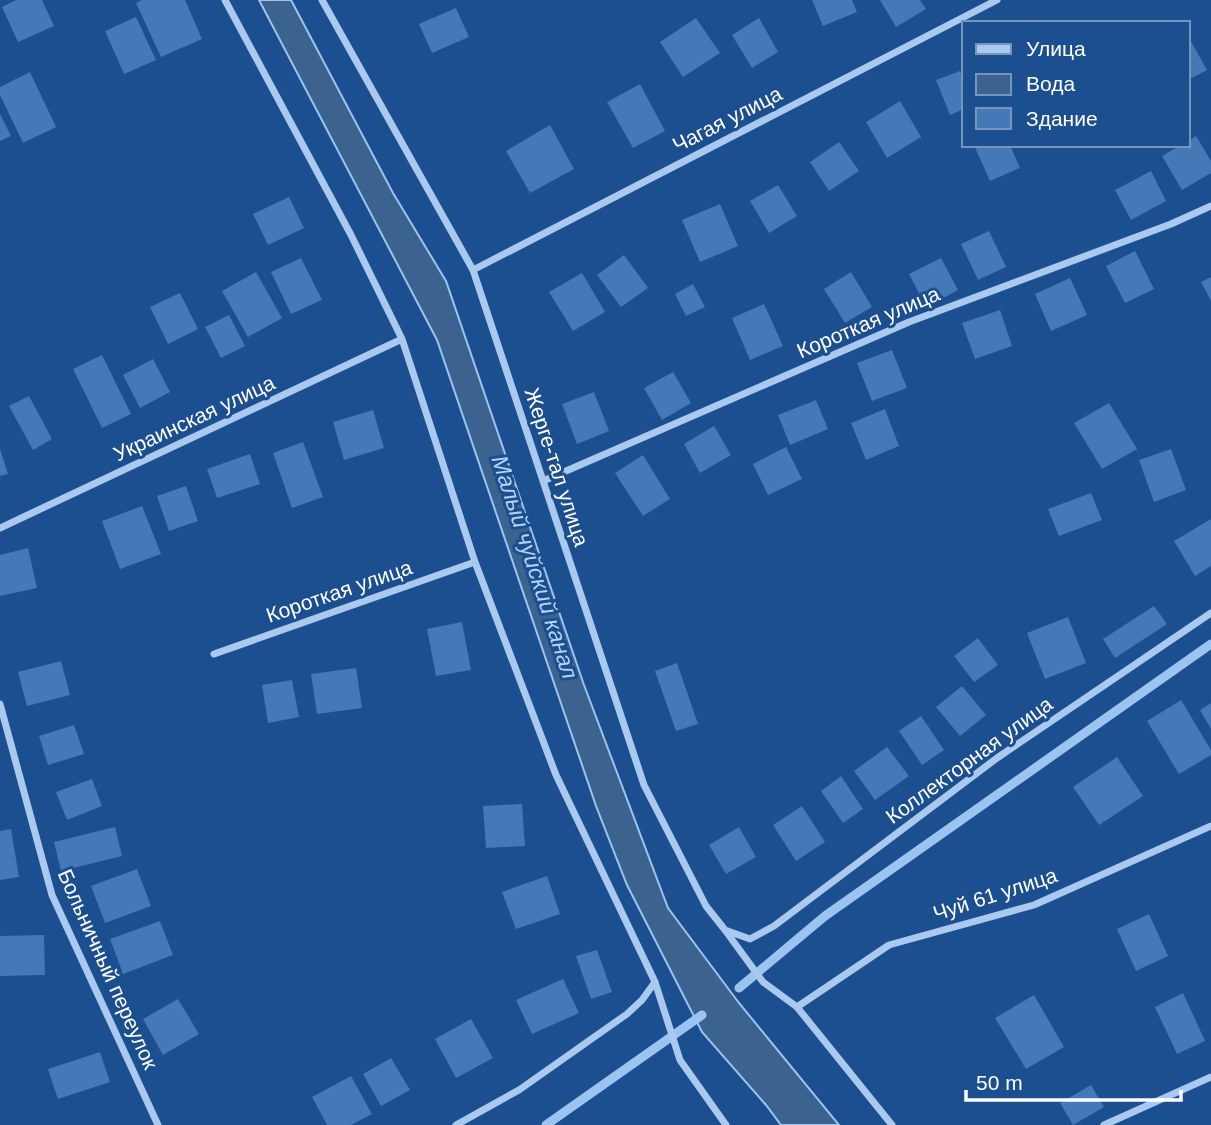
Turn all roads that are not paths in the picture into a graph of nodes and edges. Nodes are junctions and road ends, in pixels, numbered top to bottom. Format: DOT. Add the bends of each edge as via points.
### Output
graph roads {
  1 [pos="225,0"];
  2 [pos="322,0"];
  3 [pos="997,0"];
  4 [pos="1211,206"];
  5 [pos="473,270"];
  6 [pos="402,339"];
  7 [pos="543,481"];
  8 [pos="0,528"];
  9 [pos="475,562"];
  10 [pos="1211,613"];
  11 [pos="214,654"];
  12 [pos="0,704"];
  13 [pos="1211,826"];
  14 [pos="725,930"];
  15 [pos="655,982"];
  16 [pos="797,1007"];
  17 [pos="1211,1077"];
  18 [pos="158,1125"];
  19 [pos="456,1125"];
  20 [pos="726,1125"];
  21 [pos="892,1125"];
  22 [pos="1106,1125"];
  1 -- 6 [label="street"];
  2 -- 5 [label="street, Жерге-тал улица"];
  3 -- 5 [label="street, Чагая улица"];
  4 -- 7 [label="street, Короткая улица" via="909,322"];
  5 -- 7 [label="street, Жерге-тал улица"];
  6 -- 8 [label="street, Украинская улица"];
  6 -- 9 [label="street"];
  7 -- 14 [label="street, Жерге-тал улица" via="644,785 706,906"];
  9 -- 11 [label="street, Короткая улица"];
  9 -- 15 [label="street" via="556,775"];
  10 -- 14 [label="street, Коллекторная улица" via="997,758 774,926 750,939"];
  12 -- 18 [label="street, Больничный переулок" via="52,895"];
  13 -- 16 [label="street, Чуй 61 улица" via="1034,905 889,945"];
  14 -- 16 [label="street, Жерге-тал улица" via="763,982"];
  15 -- 19 [label="street" via="627,1014 519,1090"];
  15 -- 20 [label="street" via="680,1060"];
  16 -- 21 [label="street"];
  17 -- 22 [label="street"];
}
